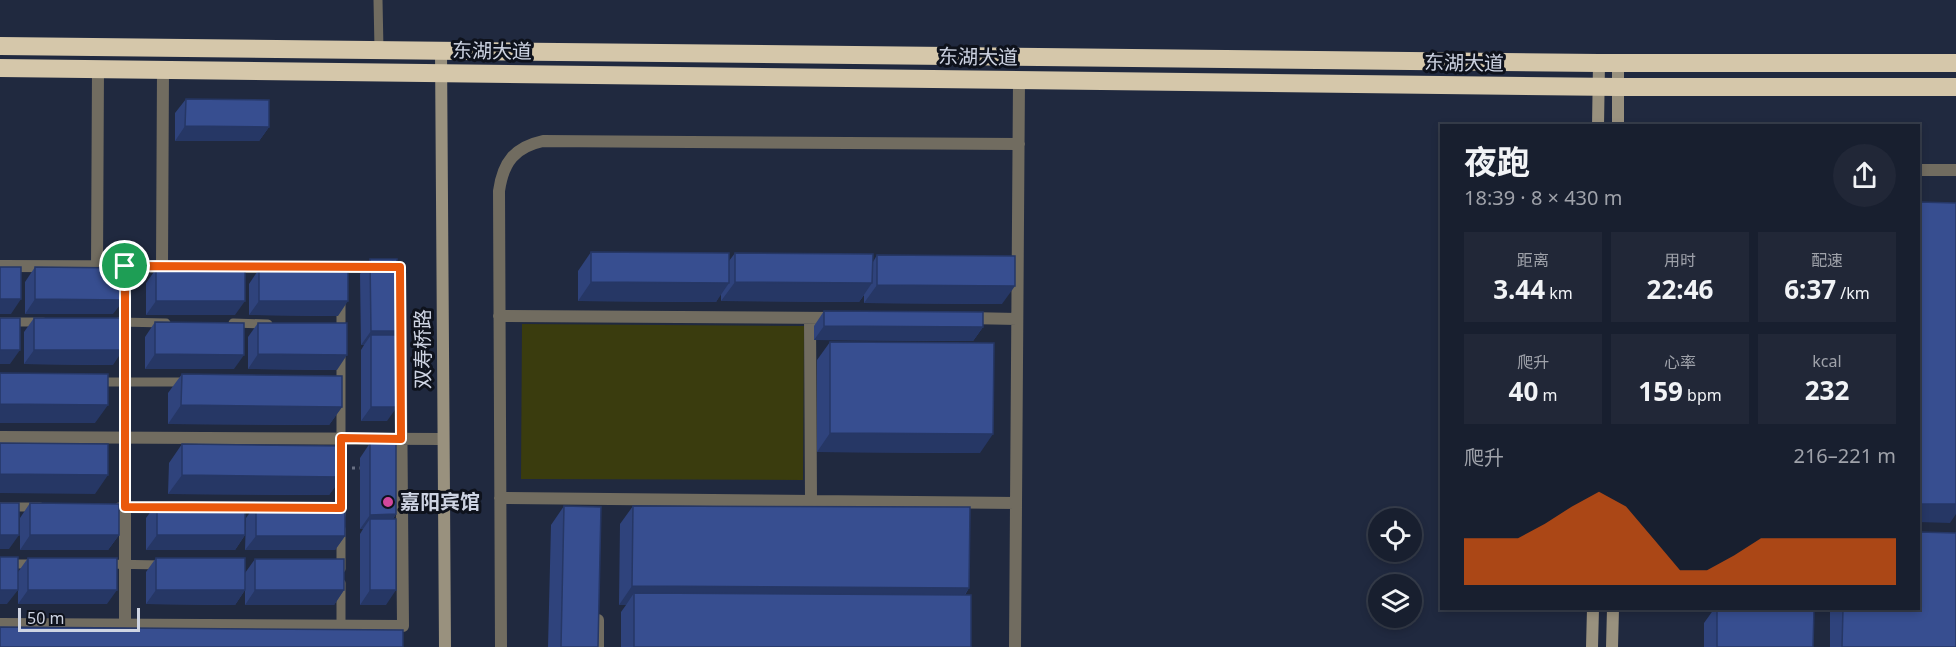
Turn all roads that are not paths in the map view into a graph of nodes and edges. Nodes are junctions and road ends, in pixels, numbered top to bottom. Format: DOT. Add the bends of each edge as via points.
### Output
graph roads {
  1 [pos="378,0"];
  2 [pos="0,46"];
  3 [pos="379,49"];
  4 [pos="441,50"];
  5 [pos="1599,63"];
  6 [pos="1618,63"];
  7 [pos="1956,63"];
  8 [pos="0,68"];
  9 [pos="98,69"];
  10 [pos="163,70"];
  11 [pos="441,73"];
  12 [pos="1019,80"];
  13 [pos="1598,87"];
  14 [pos="1618,87"];
  15 [pos="1956,87"];
  16 [pos="1598,124"];
  17 [pos="1618,124"];
  18 [pos="1019,144"];
  19 [pos="1920,170"];
  20 [pos="1956,170"];
  21 [pos="0,266"];
  22 [pos="97,266"];
  23 [pos="125,266"];
  24 [pos="162,266"];
  25 [pos="341,290"];
  26 [pos="499,316"];
  27 [pos="810,318"];
  28 [pos="845,318"];
  29 [pos="960,318"];
  30 [pos="1017,319"];
  31 [pos="0,322"];
  32 [pos="57,322"];
  33 [pos="119,322"];
  34 [pos="173,323"];
  35 [pos="221,323"];
  36 [pos="281,324"];
  37 [pos="329,324"];
  38 [pos="341,324"];
  39 [pos="80,382"];
  40 [pos="125,382"];
  41 [pos="197,382"];
  42 [pos="329,382"];
  43 [pos="341,382"];
  44 [pos="0,437"];
  45 [pos="125,437"];
  46 [pos="341,438"];
  47 [pos="401,439"];
  48 [pos="443,439"];
  49 [pos="500,498"];
  50 [pos="811,501"];
  51 [pos="1016,503"];
  52 [pos="0,507"];
  53 [pos="45,507"];
  54 [pos="119,507"];
  55 [pos="173,508"];
  56 [pos="221,508"];
  57 [pos="281,508"];
  58 [pos="329,508"];
  59 [pos="341,508"];
  60 [pos="0,564"];
  61 [pos="45,564"];
  62 [pos="91,564"];
  63 [pos="125,564"];
  64 [pos="173,565"];
  65 [pos="329,566"];
  66 [pos="341,566"];
  67 [pos="1593,610"];
  68 [pos="1613,610"];
  69 [pos="598,613"];
  70 [pos="0,624"];
  71 [pos="125,625"];
  72 [pos="341,626"];
  73 [pos="445,647"];
  74 [pos="501,647"];
  75 [pos="598,647"];
  76 [pos="1015,647"];
  77 [pos="1592,647"];
  78 [pos="1612,647"];
  1 -- 3 [label="lane"];
  2 -- 3 [label="highway, 东湖大道"];
  3 -- 4 [label="highway, 东湖大道"];
  4 -- 5 [label="highway, 东湖大道"];
  4 -- 11 [label="street, 双寿桥路"];
  5 -- 6 [label="highway, 东湖大道"];
  5 -- 13 [label="street"];
  6 -- 7 [label="highway, 东湖大道"];
  6 -- 14 [label="street"];
  8 -- 9 [label="highway, 东湖大道"];
  9 -- 10 [label="highway, 东湖大道"];
  9 -- 22 [label="street"];
  10 -- 11 [label="highway, 东湖大道"];
  10 -- 24 [label="street"];
  11 -- 12 [label="highway, 东湖大道"];
  11 -- 48 [label="street, 双寿桥路"];
  12 -- 13 [label="highway, 东湖大道"];
  12 -- 18 [label="street"];
  13 -- 14 [label="highway, 东湖大道"];
  13 -- 16 [label="street"];
  14 -- 15 [label="highway, 东湖大道"];
  14 -- 17 [label="street"];
  18 -- 26 [label="street" via="527,144 512,156 501,175"];
  18 -- 30 [label="street"];
  19 -- 20 [label="street"];
  21 -- 22 [label="street"];
  22 -- 23 [label="street"];
  23 -- 24 [label="street"];
  23 -- 33 [label="street"];
  24 -- 47 [label="street" via="341,273 400,267"];
  25 -- 38 [label="lane"];
  26 -- 27 [label="street"];
  26 -- 49 [label="street"];
  27 -- 28 [label="street"];
  27 -- 50 [label="street"];
  29 -- 30 [label="street"];
  30 -- 51 [label="street"];
  31 -- 32 [label="lane"];
  33 -- 34 [label="lane"];
  33 -- 40 [label="street"];
  35 -- 36 [label="lane"];
  37 -- 38 [label="lane"];
  38 -- 43 [label="lane"];
  39 -- 40 [label="lane"];
  40 -- 41 [label="lane"];
  40 -- 45 [label="street"];
  42 -- 43 [label="lane"];
  43 -- 46 [label="lane"];
  44 -- 45 [label="street"];
  45 -- 46 [label="street"];
  45 -- 54 [label="street"];
  46 -- 47 [label="street"];
  46 -- 59 [label="lane"];
  47 -- 48 [label="street"];
  47 -- 72 [label="street" via="403,626"];
  48 -- 73 [label="street, 双寿桥路"];
  49 -- 50 [label="street" via="599,504"];
  49 -- 74 [label="street"];
  50 -- 51 [label="street"];
  51 -- 76 [label="street"];
  52 -- 53 [label="lane"];
  54 -- 55 [label="lane"];
  54 -- 63 [label="street"];
  56 -- 57 [label="lane"];
  58 -- 59 [label="lane"];
  59 -- 66 [label="lane"];
  60 -- 61 [label="lane"];
  62 -- 63 [label="lane"];
  63 -- 64 [label="lane"];
  63 -- 71 [label="street"];
  65 -- 66 [label="lane"];
  66 -- 72 [label="lane"];
  67 -- 77 [label="street"];
  68 -- 78 [label="street"];
  69 -- 75 [label="street"];
  70 -- 71 [label="street"];
  71 -- 72 [label="street"];
}
